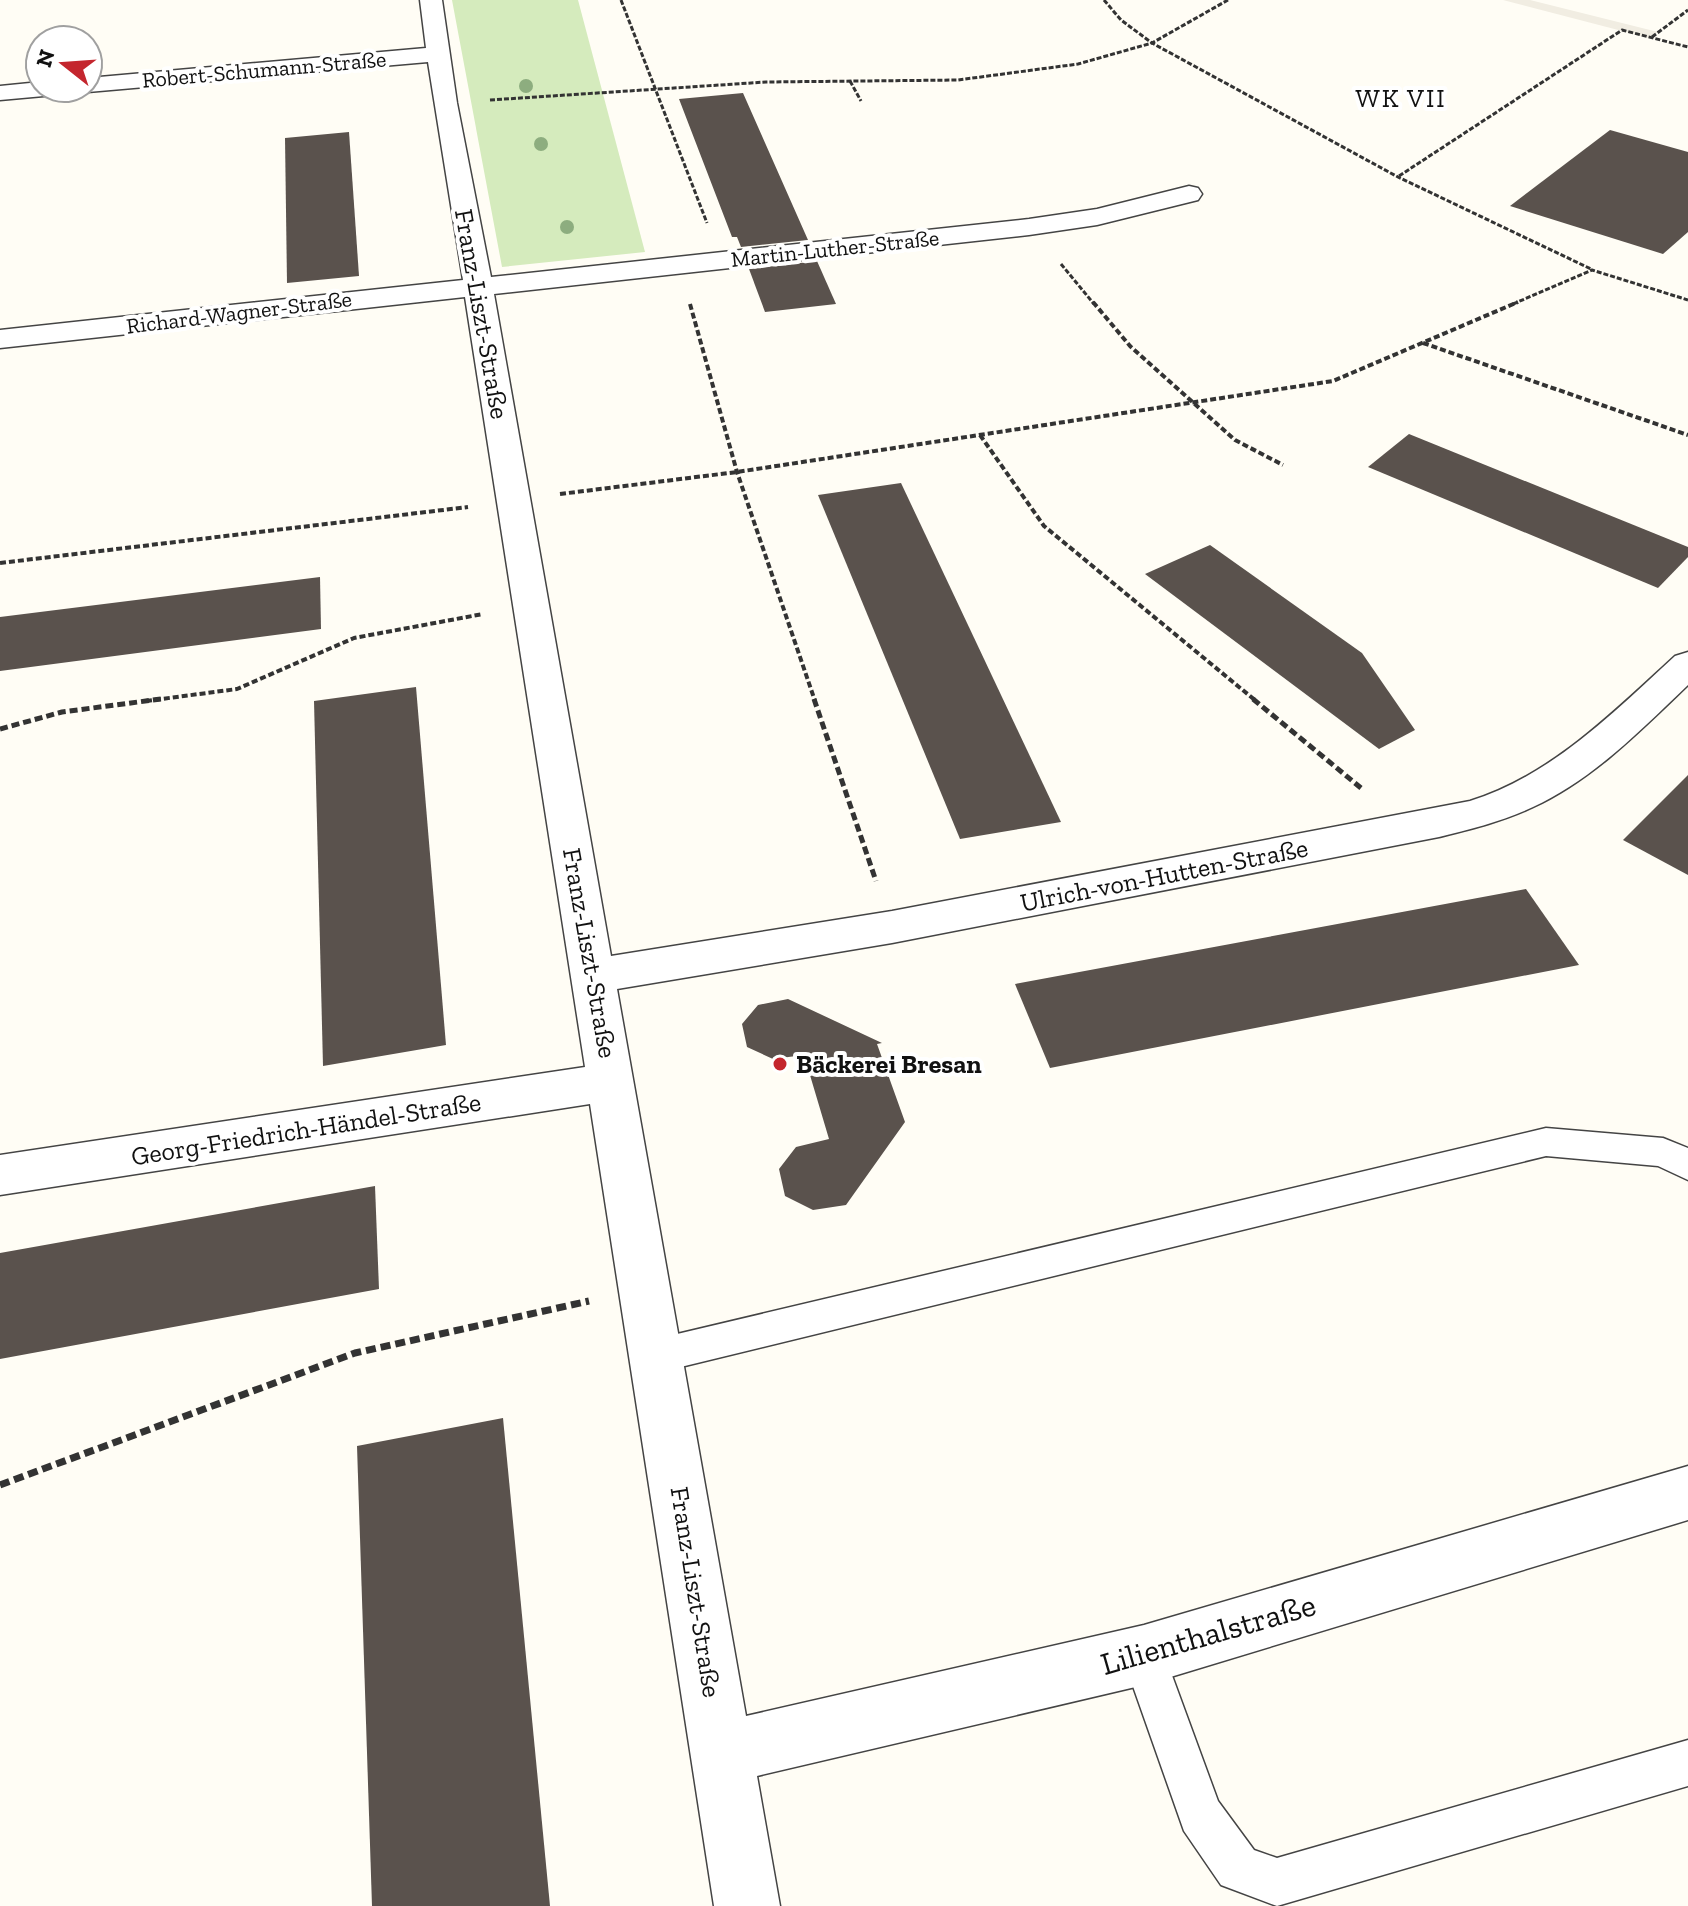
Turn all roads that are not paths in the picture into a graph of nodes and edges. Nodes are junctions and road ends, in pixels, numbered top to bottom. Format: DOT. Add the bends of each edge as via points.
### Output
graph roads {
  1 [pos="431,0"];
  2 [pos="440,54"];
  3 [pos="104,84"];
  4 [pos="24,91"];
  5 [pos="0,93"];
  6 [pos="1189,194"];
  7 [pos="478,285"];
  8 [pos="0,339"];
  9 [pos="1688,664"];
  10 [pos="594,976"];
  11 [pos="612,1082"];
  12 [pos="1688,1165"];
  13 [pos="0,1175"];
  14 [pos="656,1356"];
  15 [pos="1688,1493"];
  16 [pos="1144,1655"];
  17 [pos="722,1753"];
  18 [pos="1688,1763"];
  19 [pos="747,1906"];
  1 -- 2 [label="street, Franz-Liszt-Straße"];
  2 -- 3 [label="street, Robert-Schumann-Straße"];
  2 -- 7 [label="street, Franz-Liszt-Straße"];
  4 -- 5 [label="street"];
  6 -- 7 [label="street, Martin-Luther-Straße" via="1029,227"];
  7 -- 8 [label="street, Richard-Wagner-Straße"];
  7 -- 10 [label="street, Franz-Liszt-Straße"];
  9 -- 10 [label="street, Ulrich-von-Hutten-Straße" via="1612,735 1538,788 1492,809 892,927"];
  10 -- 11 [label="street, Franz-Liszt-Straße"];
  11 -- 13 [label="street, Georg-Friedrich-Händel-Straße"];
  11 -- 14 [label="street, Franz-Liszt-Straße"];
  12 -- 14 [label="lane" via="1663,1152 1546,1142"];
  14 -- 17 [label="street, Franz-Liszt-Straße"];
  15 -- 16 [label="street, Lilienthalstraße"];
  16 -- 17 [label="street, Lilienthalstraße"];
  16 -- 18 [label="lane" via="1200,1815 1238,1868 1277,1882"];
  17 -- 19 [label="street, Franz-Liszt-Straße"];
}
